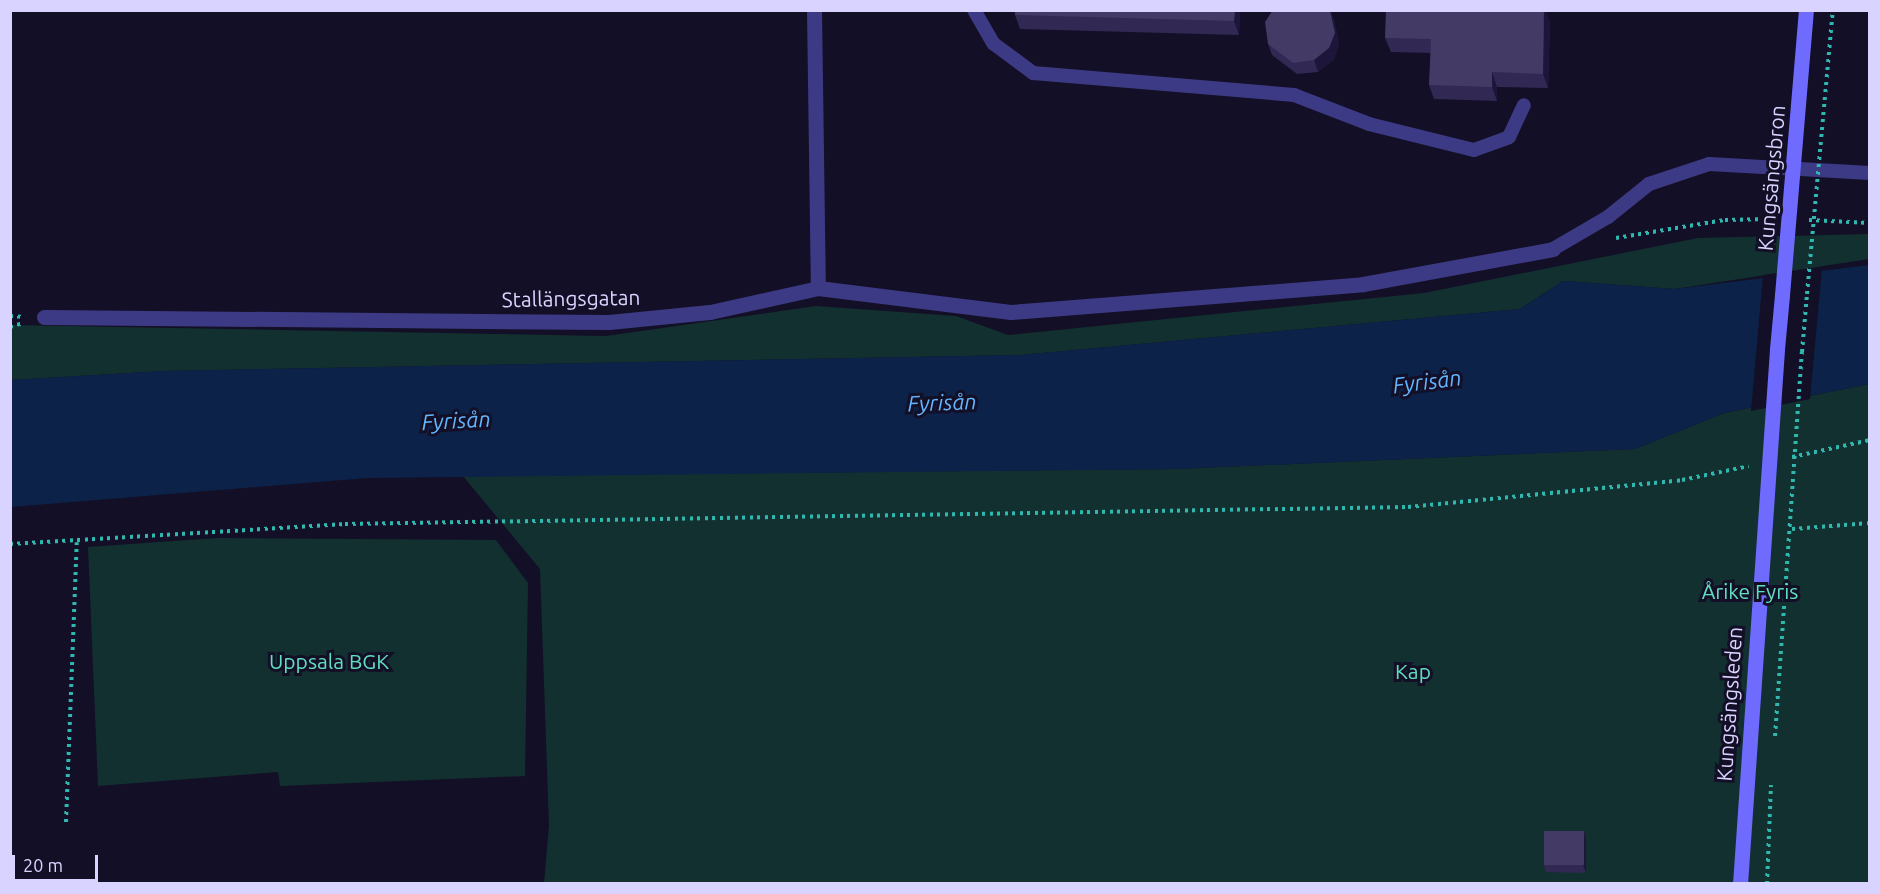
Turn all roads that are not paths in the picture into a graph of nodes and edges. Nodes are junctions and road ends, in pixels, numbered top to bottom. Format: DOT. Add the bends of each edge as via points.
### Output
graph roads {
  1 [pos="814,10"];
  2 [pos="974,10"];
  3 [pos="1806,10"];
  4 [pos="1524,105"];
  5 [pos="1869,173"];
  6 [pos="1553,249"];
  7 [pos="818,288"];
  8 [pos="44,317"];
  9 [pos="1777,349"];
  10 [pos="1740,884"];
  1 -- 7 [label="street"];
  2 -- 4 [label="lane" via="994,44 1033,73 1294,95 1368,124 1474,150 1509,137"];
  3 -- 9 [label="main road, Kungsängsbron, bridge"];
  5 -- 6 [label="lane" via="1709,164 1650,184 1608,217"];
  6 -- 7 [label="street, Stallängsgatan" via="1363,284 1011,312"];
  7 -- 8 [label="street, Stallängsgatan" via="710,312 609,322"];
  9 -- 10 [label="main road, Kungsängsleden, bridge"];
}
